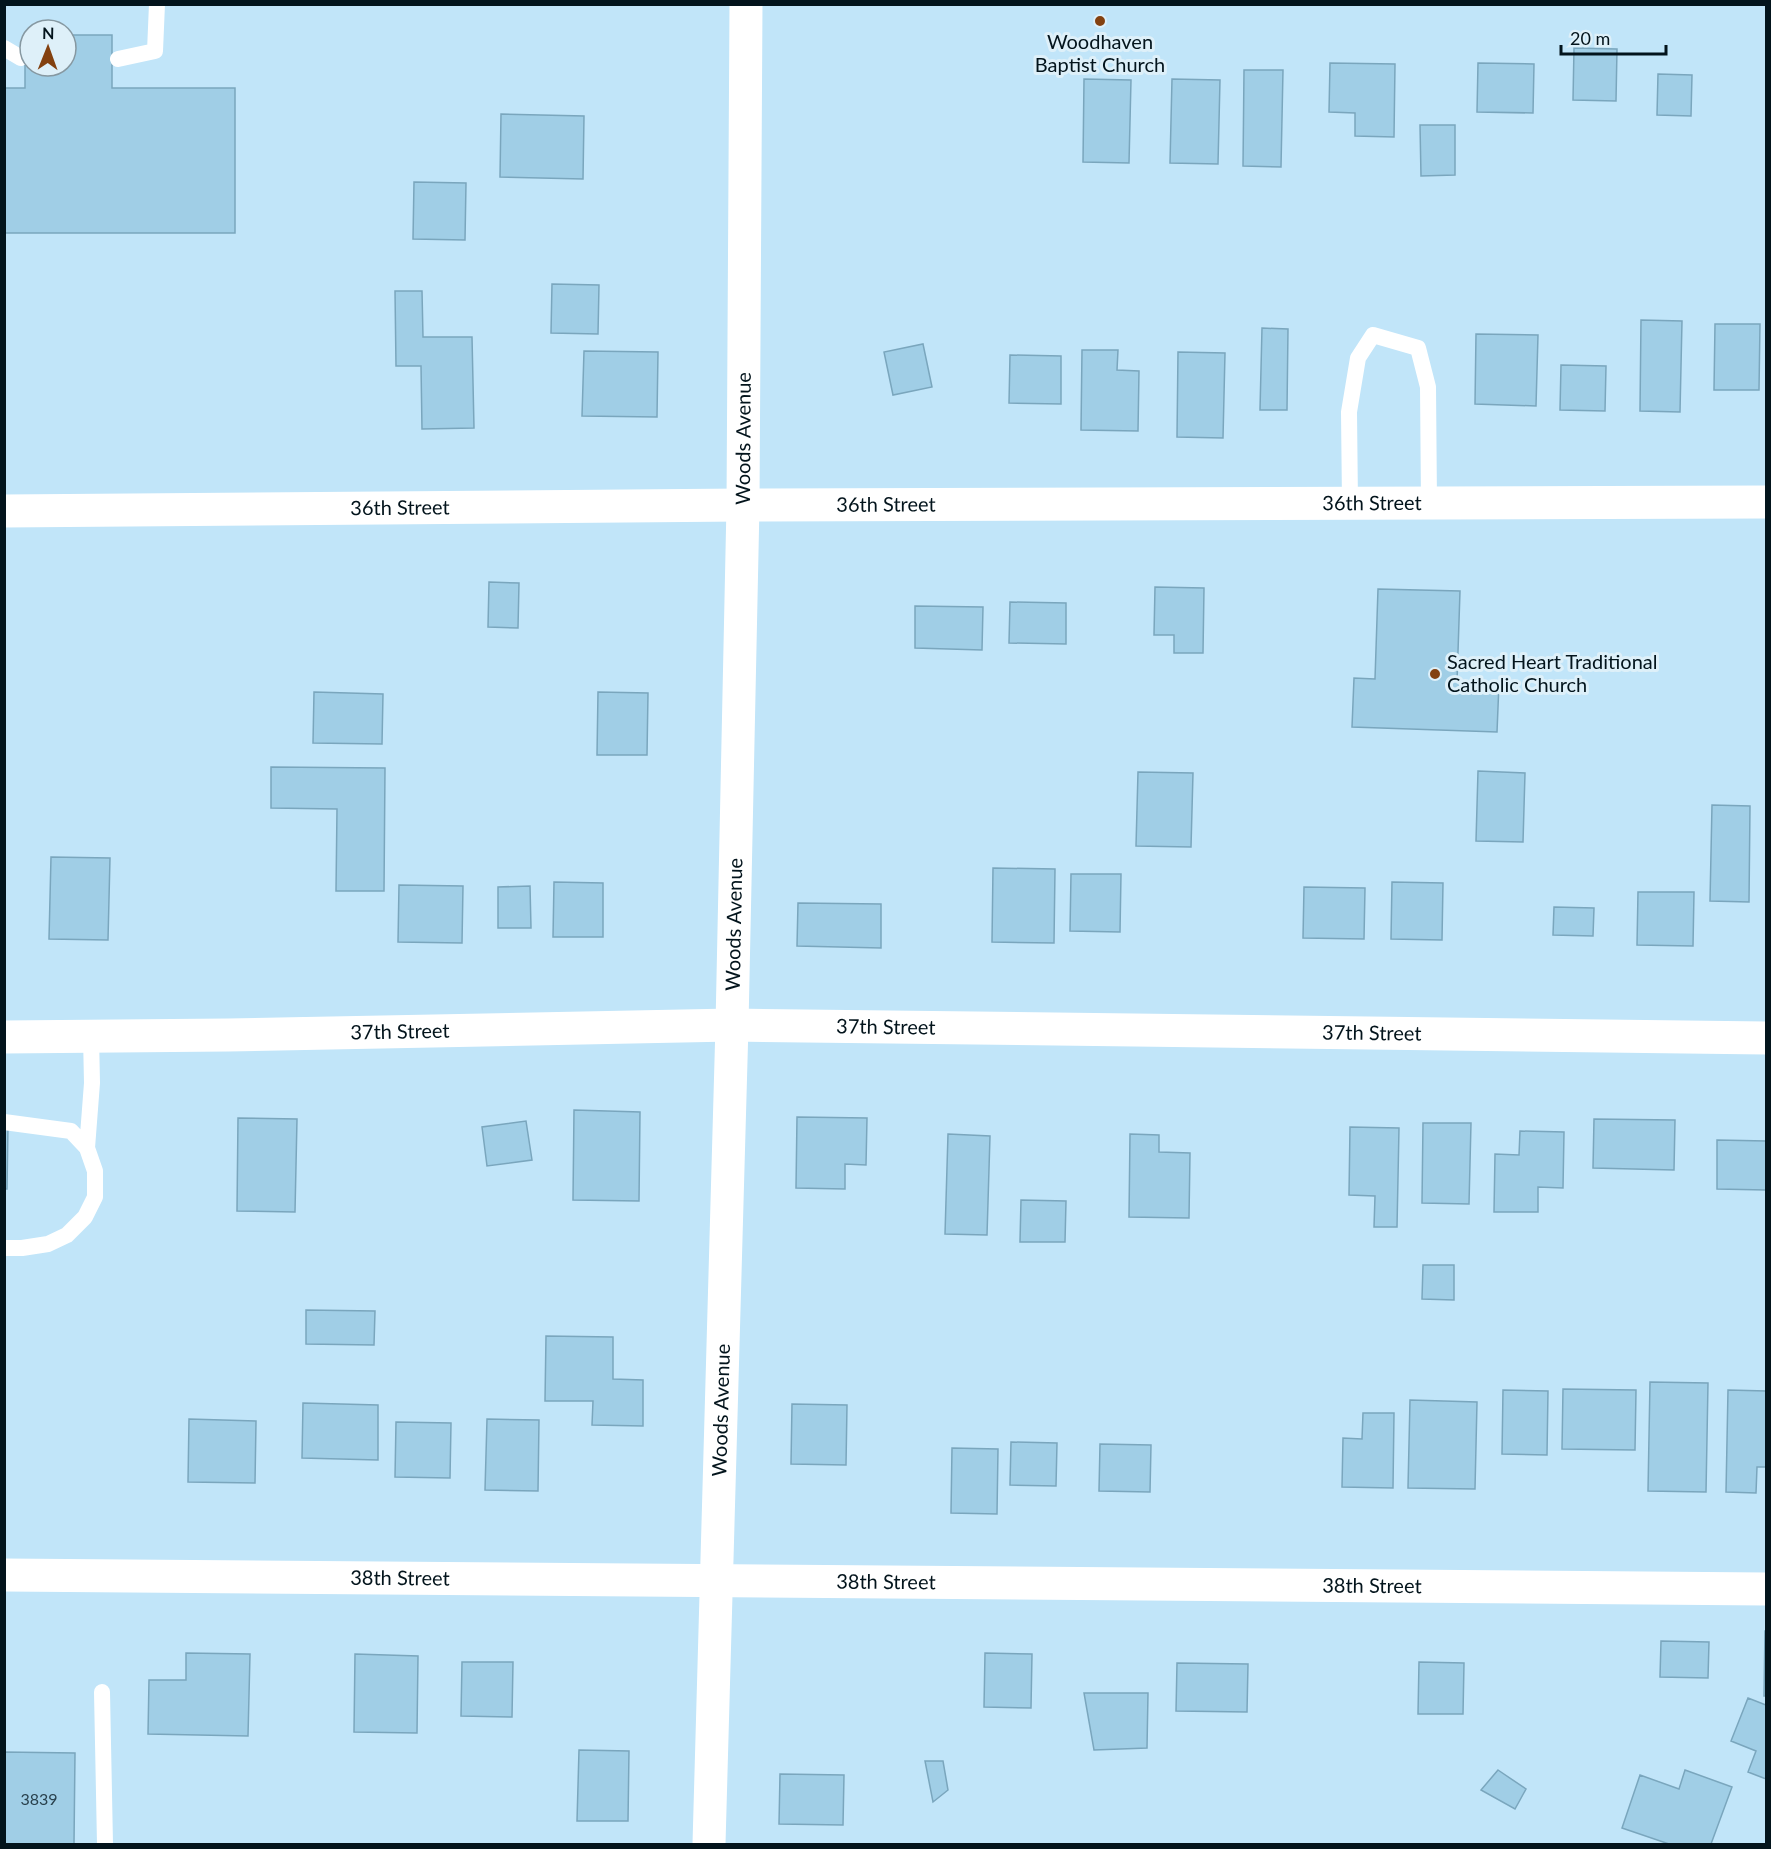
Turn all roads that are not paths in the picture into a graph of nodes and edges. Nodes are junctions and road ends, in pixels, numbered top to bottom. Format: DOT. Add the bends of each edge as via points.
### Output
graph roads {
  1 [pos="157,4"];
  2 [pos="746,4"];
  3 [pos="4,48"];
  4 [pos="18,56"];
  5 [pos="118,59"];
  6 [pos="1767,502"];
  7 [pos="1429,503"];
  8 [pos="1350,504"];
  9 [pos="743,505"];
  10 [pos="4,511"];
  11 [pos="732,1025"];
  12 [pos="91,1036"];
  13 [pos="4,1037"];
  14 [pos="1767,1038"];
  15 [pos="4,1122"];
  16 [pos="87,1148"];
  17 [pos="4,1248"];
  18 [pos="4,1575"];
  19 [pos="717,1580"];
  20 [pos="1767,1589"];
  21 [pos="102,1692"];
  22 [pos="105,1845"];
  23 [pos="709,1845"];
  1 -- 5 [label="lane" via="155,51"];
  2 -- 9 [label="street, Woods Avenue"];
  3 -- 4 [label="lane"];
  6 -- 7 [label="street, 36th Street"];
  7 -- 8 [label="street, 36th Street"];
  7 -- 8 [label="lane" via="1428,387 1418,348 1373,335 1358,358 1349,412"];
  8 -- 9 [label="street, 36th Street"];
  9 -- 10 [label="street, 36th Street"];
  9 -- 11 [label="street, Woods Avenue"];
  11 -- 12 [label="street, 37th Street"];
  11 -- 14 [label="street, 37th Street"];
  11 -- 19 [label="street, Woods Avenue"];
  12 -- 13 [label="street, 37th Street"];
  12 -- 16 [label="lane"];
  15 -- 16 [label="lane" via="71,1131"];
  16 -- 17 [label="lane" via="94,1171 95,1197 84,1216 67,1235 48,1244"];
  18 -- 19 [label="street, 38th Street"];
  19 -- 20 [label="street, 38th Street"];
  19 -- 23 [label="street, Woods Avenue"];
  21 -- 22 [label="lane"];
}
